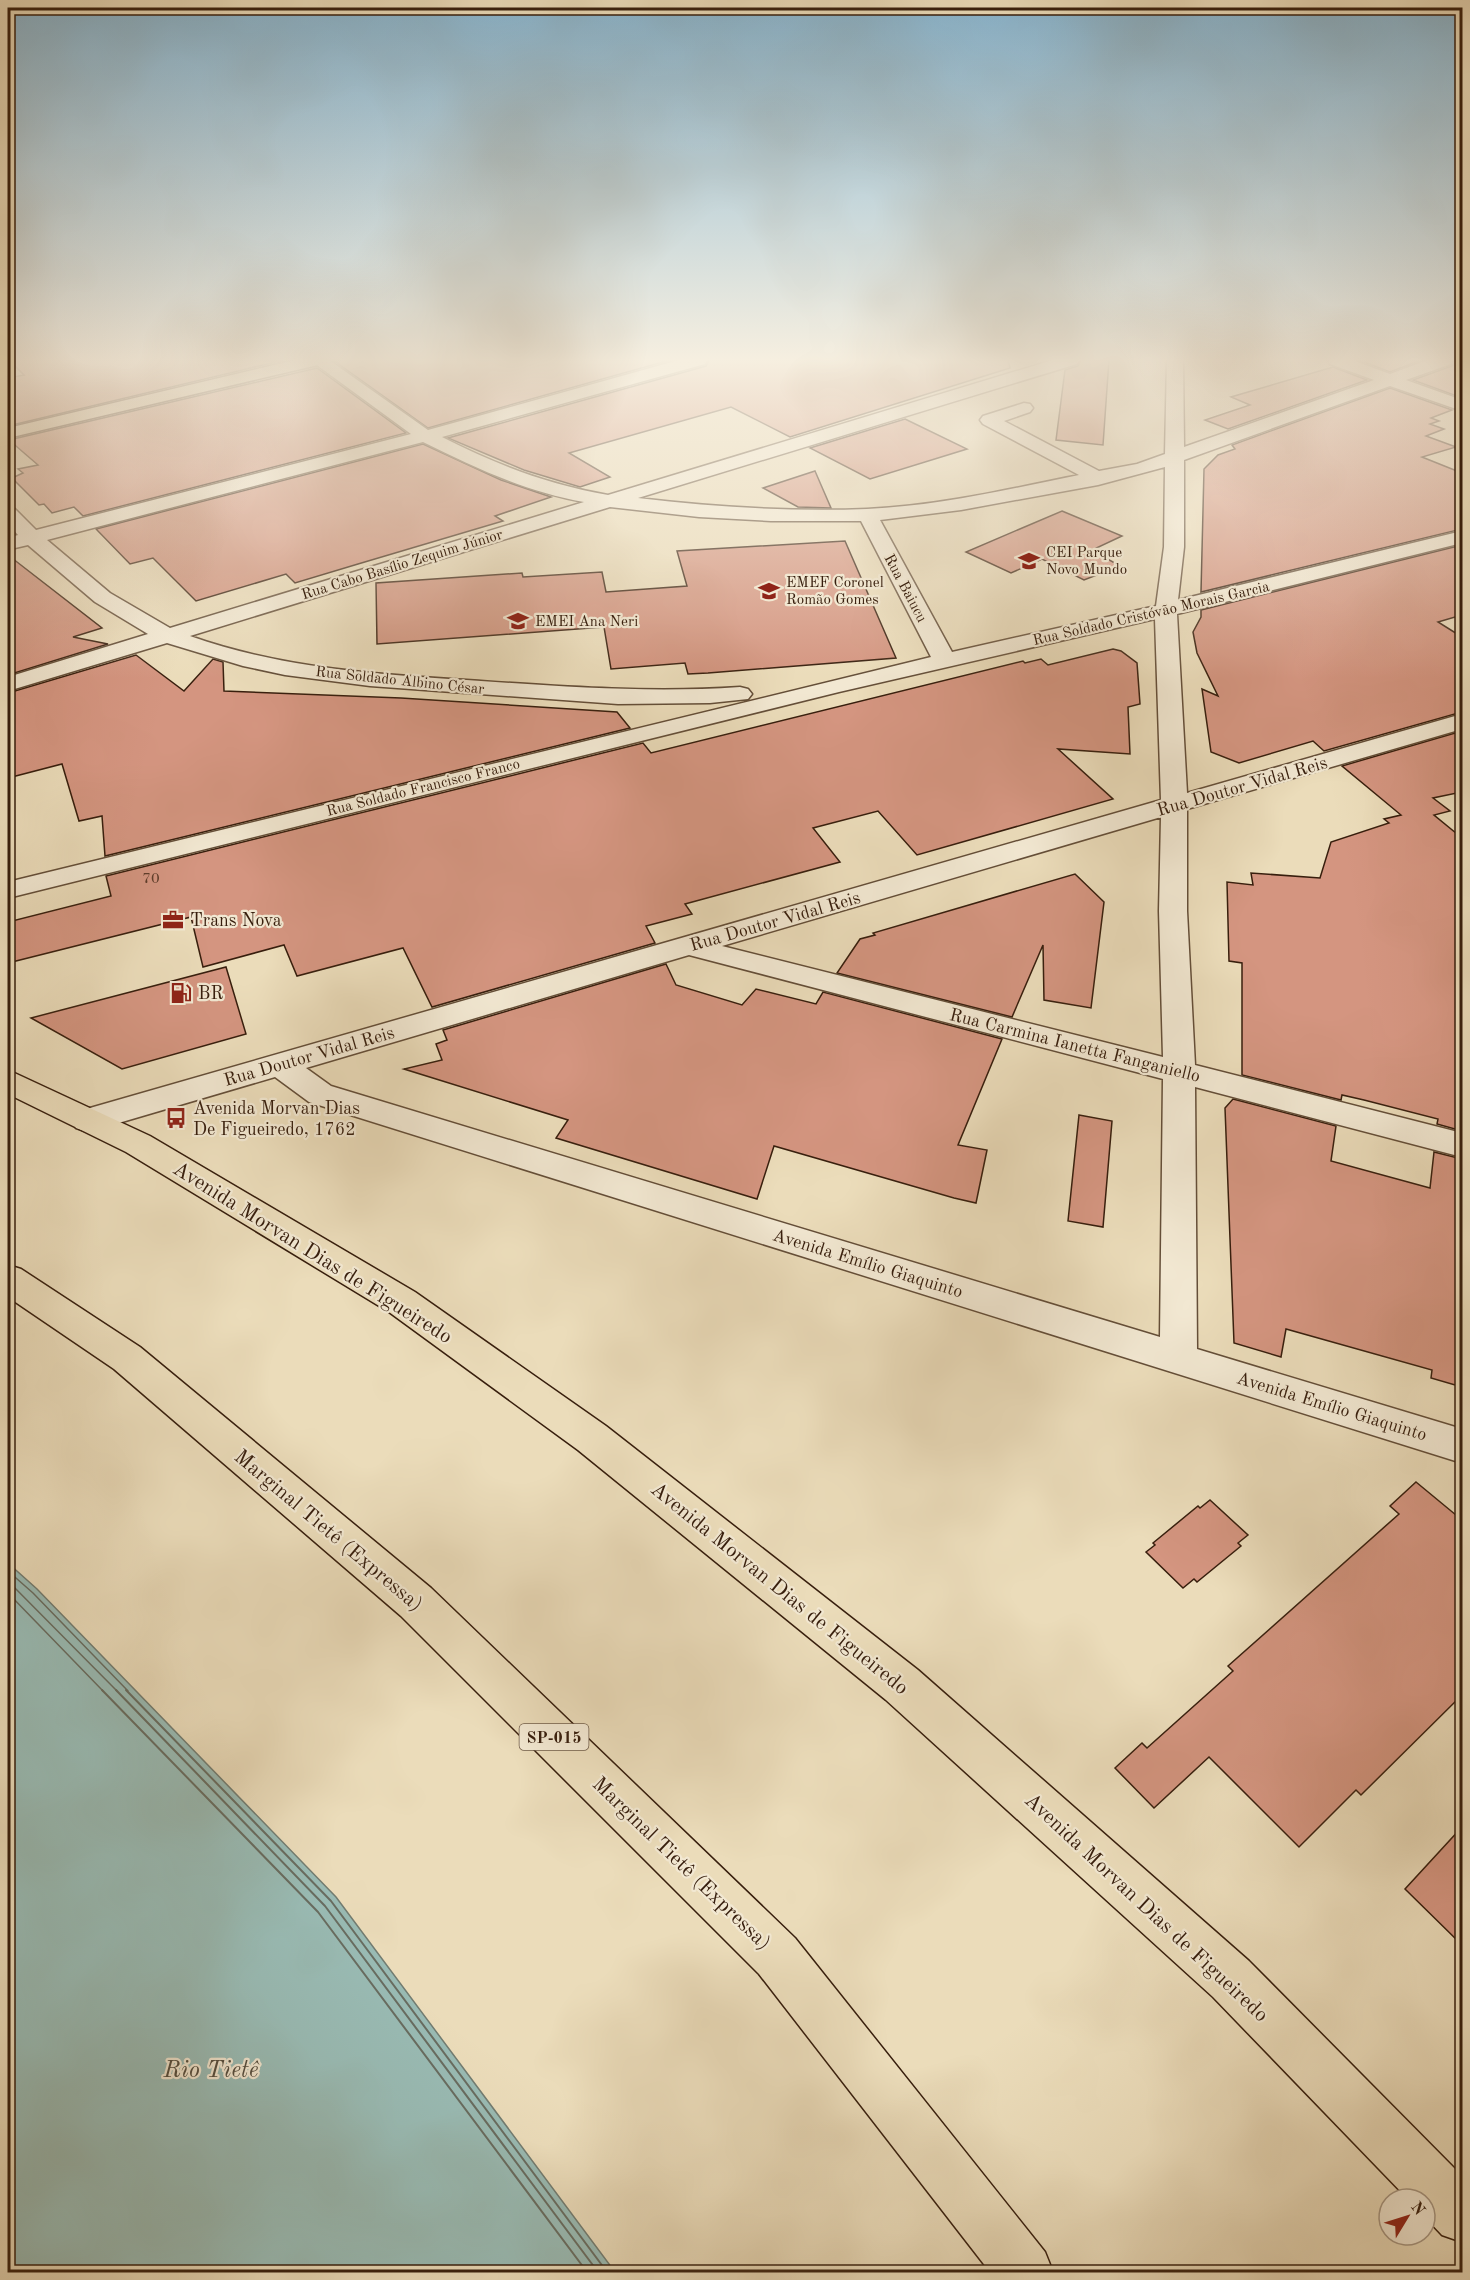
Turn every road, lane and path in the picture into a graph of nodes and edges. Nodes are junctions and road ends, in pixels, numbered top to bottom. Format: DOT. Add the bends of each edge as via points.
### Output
graph roads {
  1 [pos="308,466"];
  2 [pos="486,466"];
  3 [pos="723,466"];
  4 [pos="1079,466"];
  5 [pos="1144,466"];
  6 [pos="1174,466"];
  7 [pos="1098,479"];
  8 [pos="610,501"];
  9 [pos="8,513"];
  10 [pos="868,515"];
  11 [pos="1462,537"];
  12 [pos="31,538"];
  13 [pos="8,544"];
  14 [pos="1166,610"];
  15 [pos="166,635"];
  16 [pos="945,661"];
  17 [pos="8,684"];
  18 [pos="839,685"];
  19 [pos="1462,721"];
  20 [pos="1174,806"];
  21 [pos="8,890"];
  22 [pos="687,946"];
  23 [pos="280,1065"];
  24 [pos="1179,1071"];
  25 [pos="8,1081"];
  26 [pos="88,1120"];
  27 [pos="1462,1145"];
  28 [pos="8,1279"];
  29 [pos="1178,1359"];
  30 [pos="1462,1446"];
  31 [pos="1462,2215"];
  32 [pos="1024,2272"];
  1 -- 12 [label="street"];
  2 -- 8 [label="street" via="560,492"];
  3 -- 8 [label="street, Rua Cabo Basílio Zequim Júnior"];
  4 -- 7 [label="street"];
  5 -- 7 [label="street"];
  6 -- 14 [label="street" via="1174,547"];
  7 -- 10 [label="street" via="961,504"];
  8 -- 10 [label="street" via="709,512"];
  8 -- 15 [label="street, Rua Cabo Basílio Zequim Júnior"];
  9 -- 12 [label="street, Rua Soldado Albino César"];
  10 -- 16 [label="street, Rua Baiucu"];
  11 -- 14 [label="street, Rua Soldado Cristóvão Morais Garcia"];
  12 -- 13 [label="street"];
  12 -- 15 [label="street, Rua Soldado Albino César" via="99,593 141,623"];
  14 -- 16 [label="street, Rua Soldado Cristóvão Morais Garcia"];
  14 -- 20 [label="street"];
  15 -- 17 [label="street, Rua Cabo Basílio Zequim Júnior"];
  15 -- 18 [label="street, Rua Soldado Albino César" via="240,658 299,670 426,685 678,698"];
  16 -- 18 [label="street, Rua Soldado Cristóvão Morais Garcia"];
  18 -- 21 [label="street, Rua Soldado Francisco Franco"];
  19 -- 20 [label="street, Rua Doutor Vidal Reis"];
  20 -- 22 [label="street, Rua Doutor Vidal Reis"];
  20 -- 24 [label="street"];
  22 -- 23 [label="street, Rua Doutor Vidal Reis"];
  22 -- 24 [label="street, Rua Carmina Ianetta Fanganiello"];
  23 -- 26 [label="street, Rua Doutor Vidal Reis"];
  23 -- 29 [label="street, Avenida Emílio Giaquinto" via="320,1094"];
  24 -- 27 [label="street, Rua Carmina Ianetta Fanganiello"];
  24 -- 29 [label="street"];
  25 -- 26 [label="main road, Avenida Morvan Dias de Figueiredo"];
  26 -- 31 [label="main road, Avenida Morvan Dias de Figueiredo" via="138,1144 402,1302 592,1438 811,1612 902,1685 1231,1979"];
  28 -- 32 [label="main road, Marginal Tietê (Expressa) / SP-015" via="127,1358 416,1602 777,1956"];
  29 -- 30 [label="street, Avenida Emílio Giaquinto"];
}
